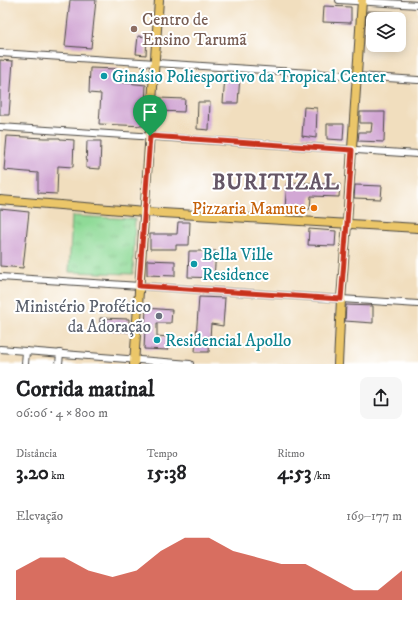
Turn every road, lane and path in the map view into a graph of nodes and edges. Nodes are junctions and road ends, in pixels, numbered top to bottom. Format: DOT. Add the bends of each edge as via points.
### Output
graph roads {
  1 [pos="159,0"];
  2 [pos="339,0"];
  3 [pos="362,1"];
  4 [pos="418,5"];
  5 [pos="0,53"];
  6 [pos="155,63"];
  7 [pos="357,76"];
  8 [pos="418,80"];
  9 [pos="0,127"];
  10 [pos="150,136"];
  11 [pos="352,150"];
  12 [pos="418,154"];
  13 [pos="0,200"];
  14 [pos="145,212"];
  15 [pos="347,223"];
  16 [pos="418,228"];
  17 [pos="0,277"];
  18 [pos="139,286"];
  19 [pos="341,299"];
  20 [pos="418,304"];
  21 [pos="0,349"];
  22 [pos="26,351"];
  23 [pos="60,353"];
  24 [pos="96,356"];
  25 [pos="134,362"];
  26 [pos="25,364"];
  27 [pos="59,364"];
  28 [pos="96,364"];
  29 [pos="190,364"];
  30 [pos="338,364"];
  1 -- 6 [label="main road"];
  2 -- 3 [label="street"];
  3 -- 4 [label="street"];
  3 -- 7 [label="main road"];
  5 -- 6 [label="street"];
  6 -- 7 [label="street"];
  6 -- 10 [label="main road"];
  7 -- 8 [label="street"];
  7 -- 11 [label="main road"];
  9 -- 10 [label="street"];
  10 -- 11 [label="street"];
  10 -- 14 [label="main road"];
  11 -- 12 [label="street"];
  11 -- 15 [label="main road"];
  13 -- 14 [label="main road"];
  14 -- 15 [label="main road"];
  14 -- 18 [label="main road"];
  15 -- 16 [label="main road"];
  15 -- 19 [label="main road"];
  17 -- 18 [label="street"];
  18 -- 19 [label="street"];
  18 -- 25 [label="main road"];
  19 -- 20 [label="street"];
  19 -- 30 [label="main road"];
  21 -- 22 [label="street"];
  22 -- 23 [label="street"];
  22 -- 26 [label="street"];
  23 -- 24 [label="street"];
  23 -- 27 [label="street"];
  24 -- 25 [label="street"];
  24 -- 28 [label="street"];
  25 -- 29 [label="street"];
}
